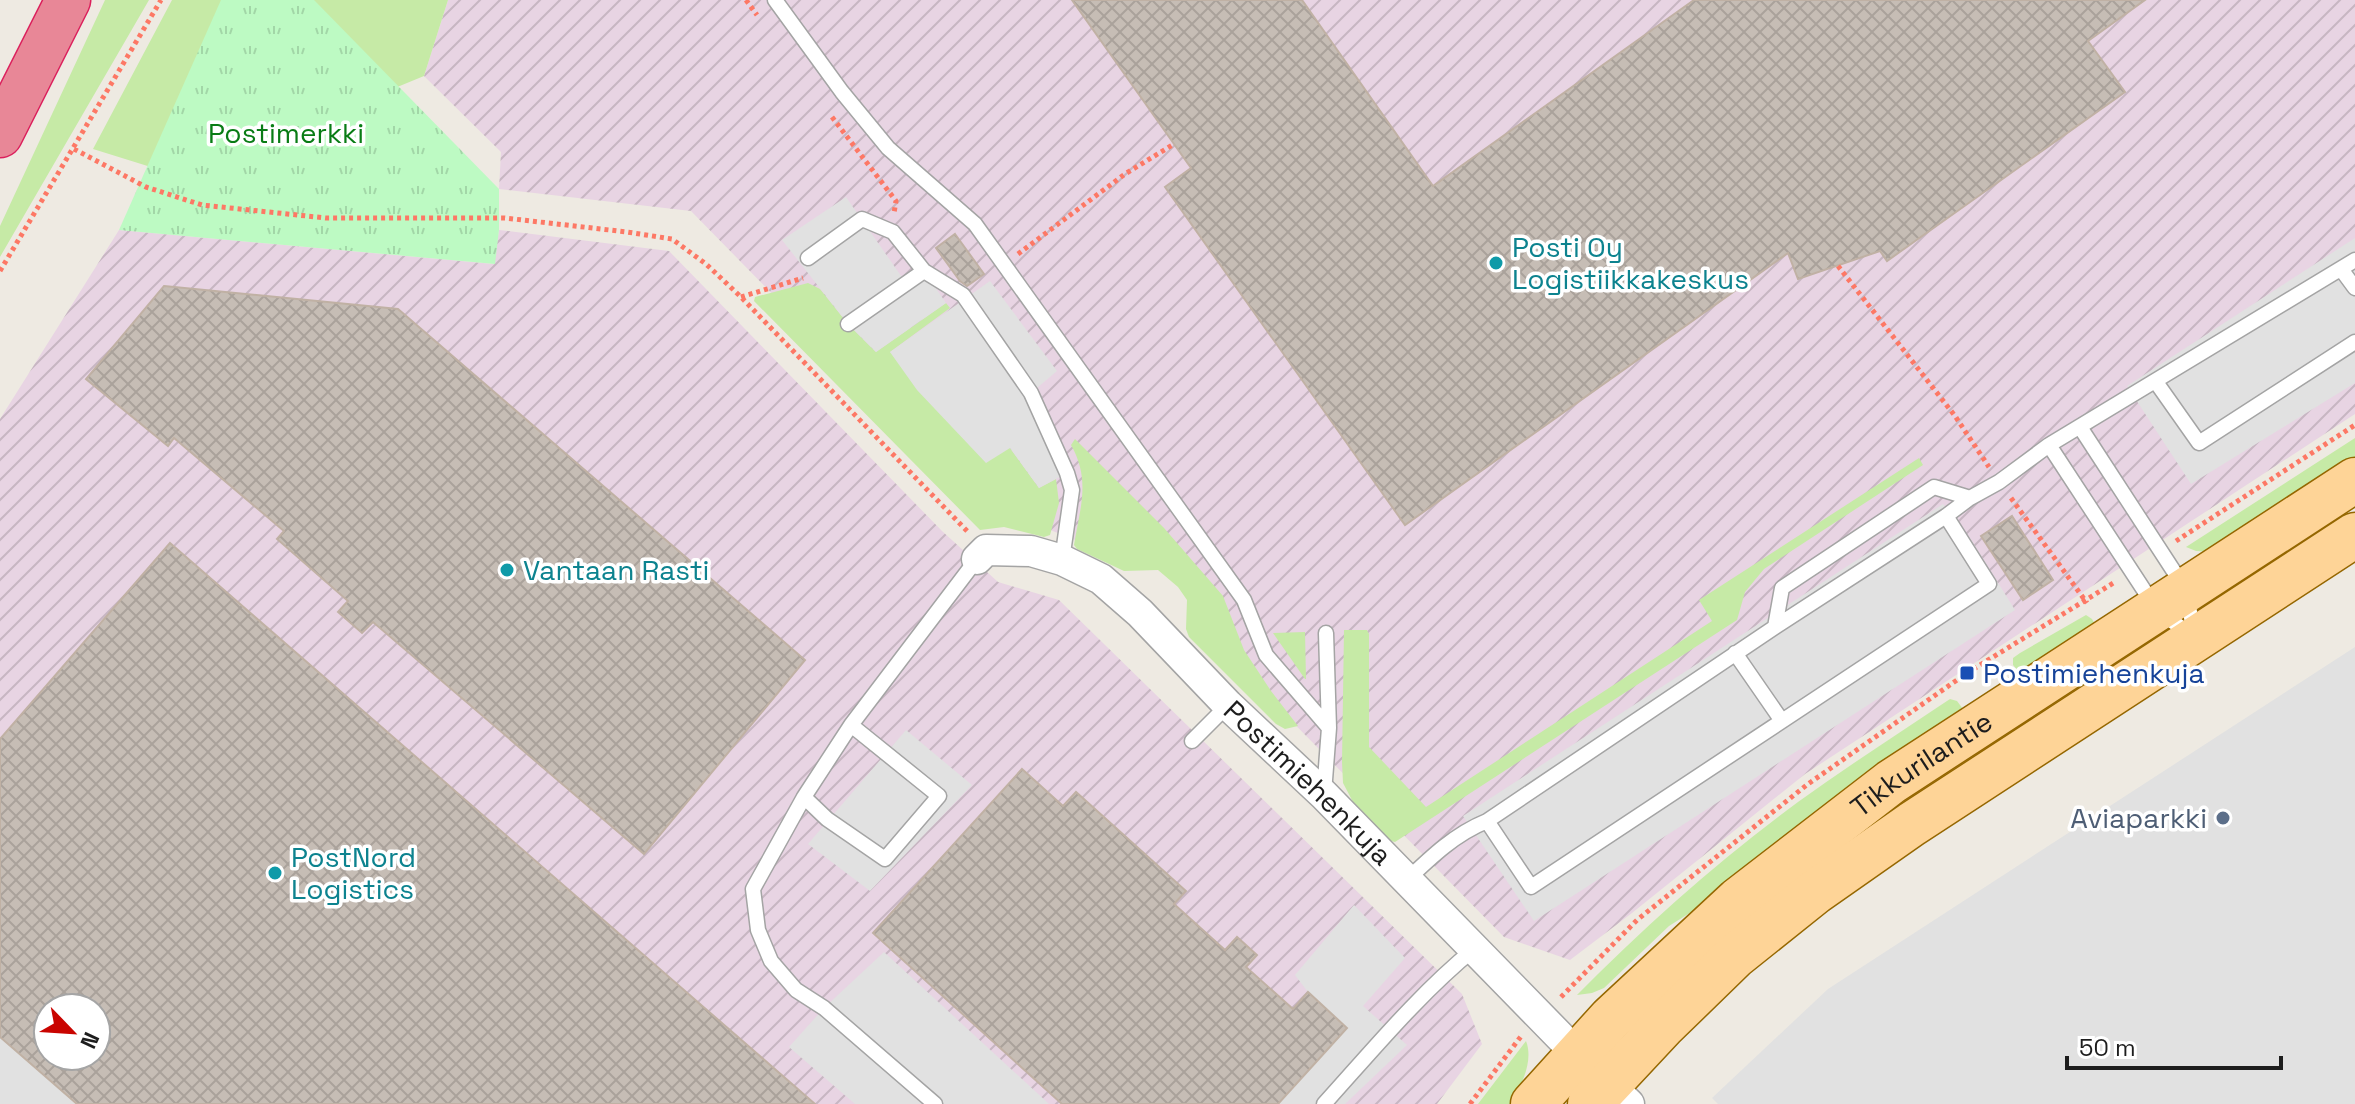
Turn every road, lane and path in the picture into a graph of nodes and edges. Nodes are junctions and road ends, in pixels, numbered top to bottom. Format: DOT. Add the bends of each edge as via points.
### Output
graph roads {
  1 [pos="68,0"];
  2 [pos="161,0"];
  3 [pos="775,0"];
  4 [pos="0,135"];
  5 [pos="1174,144"];
  6 [pos="74,149"];
  7 [pos="1022,251"];
  8 [pos="808,258"];
  9 [pos="2355,260"];
  10 [pos="1838,266"];
  11 [pos="2341,269"];
  12 [pos="0,271"];
  13 [pos="924,271"];
  14 [pos="2355,288"];
  15 [pos="741,297"];
  16 [pos="848,324"];
  17 [pos="2355,342"];
  18 [pos="2156,382"];
  19 [pos="2080,427"];
  20 [pos="1966,435"];
  21 [pos="2049,445"];
  22 [pos="2355,480"];
  23 [pos="1970,498"];
  24 [pos="1946,516"];
  25 [pos="962,525"];
  26 [pos="2355,535"];
  27 [pos="977,559"];
  28 [pos="1062,560"];
  29 [pos="2172,600"];
  30 [pos="1775,627"];
  31 [pos="1326,633"];
  32 [pos="2195,638"];
  33 [pos="1735,653"];
  34 [pos="1228,705"];
  35 [pos="1782,721"];
  36 [pos="851,725"];
  37 [pos="1329,728"];
  38 [pos="1192,741"];
  39 [pos="1324,795"];
  40 [pos="804,797"];
  41 [pos="1487,821"];
  42 [pos="1407,880"];
  43 [pos="1474,949"];
  44 [pos="1577,1054"];
  45 [pos="1609,1097"];
  46 [pos="935,1104"];
  47 [pos="1324,1104"];
  48 [pos="1533,1104"];
  1 -- 4 [label="highway"];
  2 -- 6 [label="path"];
  3 -- 37 [label="lane" via="888,148 975,224 1244,600 1266,655"];
  5 -- 7 [label="path"];
  6 -- 12 [label="path"];
  6 -- 15 [label="path" via="146,187 202,205 326,218 505,218 672,239"];
  8 -- 13 [label="lane" via="862,219 893,232"];
  8 -- 15 [label="path" via="803,279"];
  9 -- 11 [label="lane"];
  10 -- 20 [label="path"];
  11 -- 14 [label="lane"];
  11 -- 18 [label="lane"];
  13 -- 16 [label="lane"];
  13 -- 28 [label="lane" via="963,295 1031,393 1072,490"];
  15 -- 25 [label="path"];
  17 -- 18 [label="lane" via="2199,443"];
  18 -- 19 [label="lane"];
  19 -- 21 [label="lane"];
  19 -- 29 [label="lane"];
  21 -- 23 [label="lane"];
  21 -- 29 [label="lane"];
  22 -- 29 [label="main road, Tikkurilantie"];
  23 -- 24 [label="lane"];
  23 -- 30 [label="lane" via="1934,487 1782,588"];
  24 -- 30 [label="lane"];
  24 -- 35 [label="lane" via="1989,584"];
  26 -- 32 [label="main road, Tikkurilantie"];
  27 -- 28 [label="street, Postimiehenkuja" via="986,550 1031,551"];
  27 -- 36 [label="lane"];
  28 -- 34 [label="street, Postimiehenkuja" via="1101,579 1140,613"];
  29 -- 32 [label="lane"];
  29 -- 32 [label="lane"];
  29 -- 44 [label="main road, Tikkurilantie" via="1879,791 1738,900"];
  30 -- 33 [label="lane"];
  31 -- 37 [label="lane"];
  32 -- 45 [label="main road, Tikkurilantie" via="1815,892 1735,956 1663,1026"];
  33 -- 35 [label="lane"];
  33 -- 41 [label="lane"];
  34 -- 38 [label="lane"];
  34 -- 39 [label="street, Postimiehenkuja"];
  35 -- 41 [label="lane" via="1531,887"];
  36 -- 40 [label="lane"];
  36 -- 40 [label="lane" via="939,796 885,859"];
  37 -- 39 [label="lane"];
  39 -- 42 [label="street, Postimiehenkuja"];
  40 -- 46 [label="lane" via="753,889 758,930 771,961 796,990"];
  41 -- 42 [label="lane" via="1440,848"];
  42 -- 43 [label="street, Postimiehenkuja"];
  43 -- 44 [label="street, Postimiehenkuja"];
  43 -- 47 [label="lane"];
  44 -- 45 [label="street, Postimiehenkuja"];
  44 -- 48 [label="main road, Tikkurilantie"];
}
